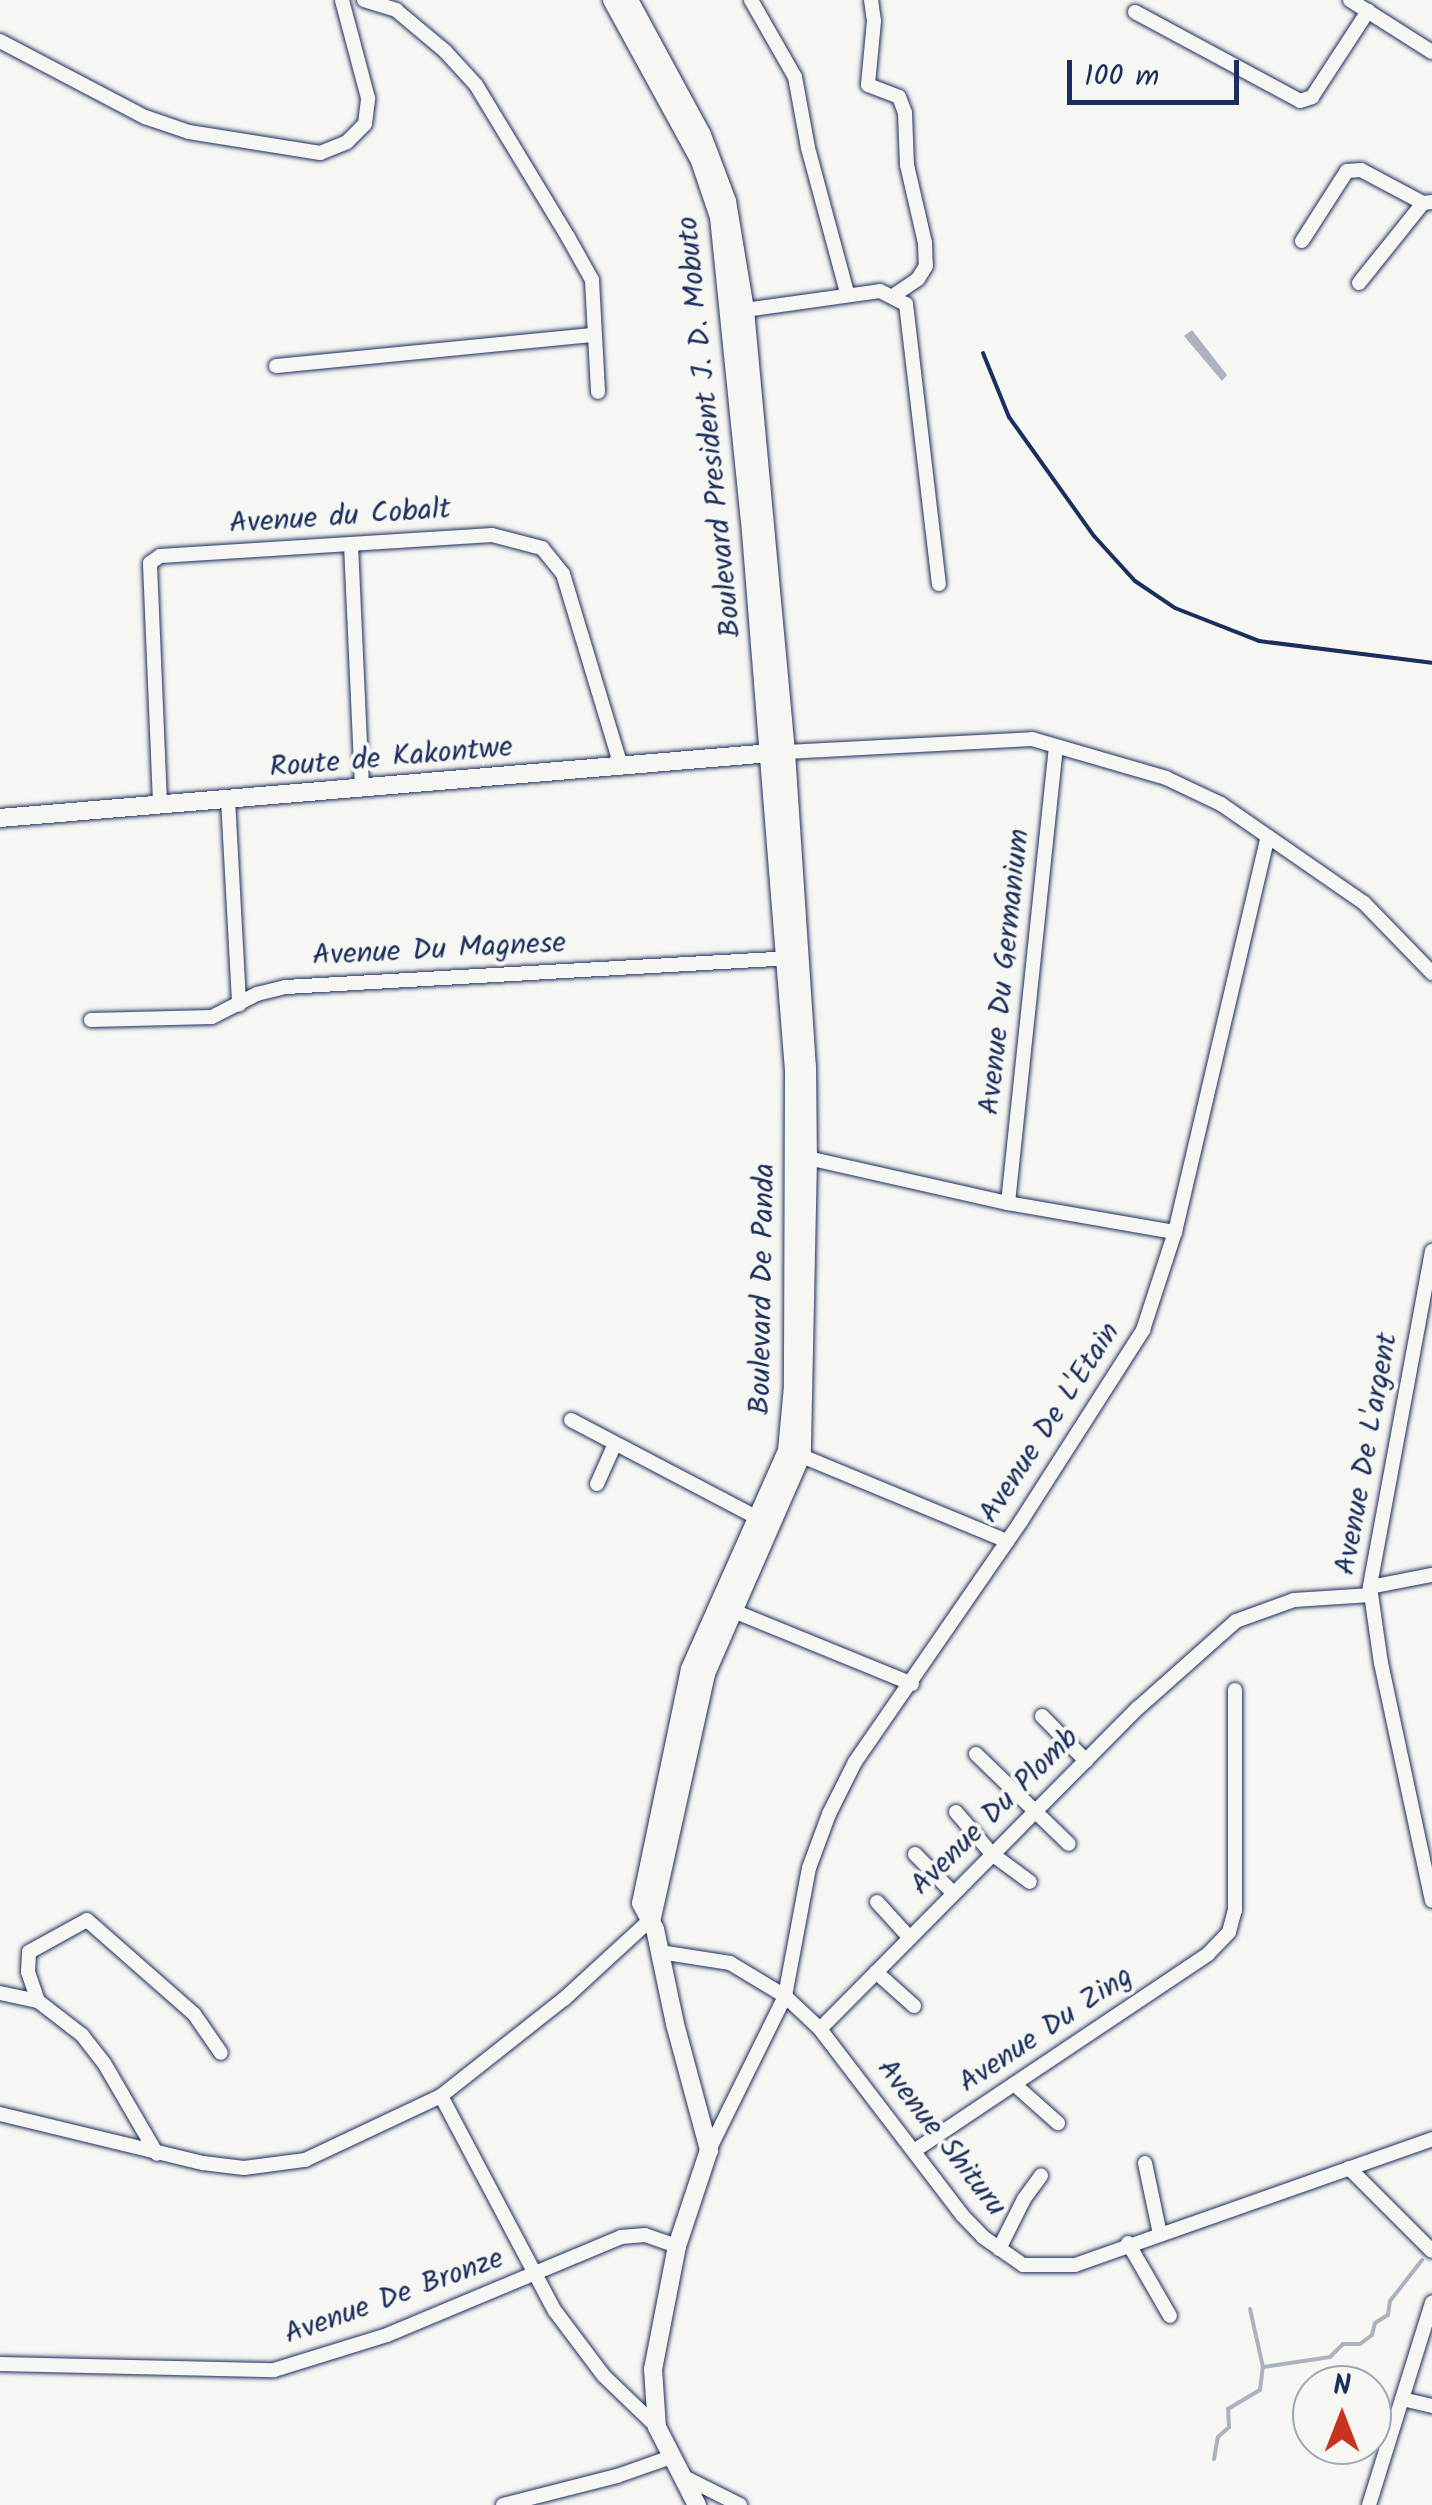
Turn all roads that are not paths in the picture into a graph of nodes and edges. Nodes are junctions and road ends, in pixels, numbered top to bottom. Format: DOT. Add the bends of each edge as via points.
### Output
graph roads {
  1 [pos="342,0"];
  2 [pos="364,0"];
  3 [pos="612,0"];
  4 [pos="629,0"];
  5 [pos="751,0"];
  6 [pos="871,0"];
  7 [pos="1350,0"];
  8 [pos="1368,11"];
  9 [pos="1136,12"];
  10 [pos="0,42"];
  11 [pos="1432,52"];
  12 [pos="1428,202"];
  13 [pos="1302,241"];
  14 [pos="1359,283"];
  15 [pos="848,292"];
  16 [pos="894,295"];
  17 [pos="745,310"];
  18 [pos="592,335"];
  19 [pos="276,366"];
  20 [pos="598,392"];
  21 [pos="749,426"];
  22 [pos="351,545"];
  23 [pos="939,584"];
  24 [pos="1056,747"];
  25 [pos="778,752"];
  26 [pos="620,763"];
  27 [pos="362,789"];
  28 [pos="228,799"];
  29 [pos="160,803"];
  30 [pos="0,818"];
  31 [pos="1268,837"];
  32 [pos="791,958"];
  33 [pos="1432,973"];
  34 [pos="239,1005"];
  35 [pos="91,1020"];
  36 [pos="800,1156"];
  37 [pos="1008,1203"];
  38 [pos="1175,1232"];
  39 [pos="1432,1251"];
  40 [pos="571,1420"];
  41 [pos="614,1446"];
  42 [pos="794,1452"];
  43 [pos="597,1484"];
  44 [pos="756,1516"];
  45 [pos="774,1528"];
  46 [pos="1007,1541"];
  47 [pos="1432,1575"];
  48 [pos="1371,1591"];
  49 [pos="724,1607"];
  50 [pos="912,1684"];
  51 [pos="1235,1690"];
  52 [pos="1042,1716"];
  53 [pos="976,1754"];
  54 [pos="1086,1761"];
  55 [pos="956,1812"];
  56 [pos="1034,1812"];
  57 [pos="1069,1844"];
  58 [pos="915,1854"];
  59 [pos="992,1854"];
  60 [pos="1030,1882"];
  61 [pos="953,1893"];
  62 [pos="877,1902"];
  63 [pos="1432,1902"];
  64 [pos="652,1918"];
  65 [pos="909,1937"];
  66 [pos="660,1952"];
  67 [pos="876,1972"];
  68 [pos="0,1992"];
  69 [pos="786,1996"];
  70 [pos="38,2000"];
  71 [pos="914,2006"];
  72 [pos="820,2030"];
  73 [pos="222,2053"];
  74 [pos="1014,2084"];
  75 [pos="441,2096"];
  76 [pos="0,2114"];
  77 [pos="1058,2123"];
  78 [pos="1432,2139"];
  79 [pos="709,2150"];
  80 [pos="914,2151"];
  81 [pos="157,2154"];
  82 [pos="1145,2163"];
  83 [pos="1350,2168"];
  84 [pos="1041,2176"];
  85 [pos="1160,2234"];
  86 [pos="1128,2243"];
  87 [pos="677,2246"];
  88 [pos="999,2249"];
  89 [pos="1432,2251"];
  90 [pos="533,2274"];
  91 [pos="1432,2303"];
  92 [pos="1170,2316"];
  93 [pos="0,2364"];
  94 [pos="1402,2399"];
  95 [pos="1432,2406"];
  96 [pos="657,2426"];
  97 [pos="672,2457"];
  98 [pos="681,2476"];
  99 [pos="503,2505"];
  100 [pos="698,2505"];
  101 [pos="740,2505"];
  102 [pos="1369,2505"];
  1 -- 10 [label="street" via="368,98 365,124 348,142 320,153 189,132 145,118"];
  2 -- 18 [label="street" via="396,10 476,86 592,280"];
  3 -- 21 [label="street, Boulevard President J. D. Mobuto" via="700,160 718,217"];
  4 -- 17 [label="street, Boulevard President J. D. Mobuto" via="702,135 727,201"];
  5 -- 15 [label="street" via="795,77"];
  6 -- 16 [label="street" via="868,85 900,97 925,244 926,266"];
  7 -- 8 [label="street"];
  8 -- 9 [label="street" via="1312,97 1300,101"];
  8 -- 11 [label="street"];
  12 -- 13 [label="street" via="1361,170 1347,171"];
  12 -- 14 [label="street"];
  15 -- 16 [label="street"];
  15 -- 17 [label="street"];
  16 -- 23 [label="street" via="906,304"];
  17 -- 21 [label="street, Boulevard President J. D. Mobuto"];
  18 -- 19 [label="street"];
  18 -- 20 [label="street"];
  21 -- 25 [label="street, Boulevard President J. D. Mobuto"];
  22 -- 26 [label="street, Avenue du Cobalt" via="492,535 552,556"];
  22 -- 27 [label="street"];
  22 -- 29 [label="street, Avenue du Cobalt" via="160,556 150,563"];
  24 -- 25 [label="street" via="1012,738"];
  24 -- 31 [label="street" via="1166,778"];
  24 -- 37 [label="street, Avenue Du Germanium"];
  25 -- 26 [label="street, Route de Kakontwe"];
  25 -- 32 [label="street, Boulevard De Panda"];
  26 -- 27 [label="street, Route de Kakontwe"];
  27 -- 28 [label="street, Route de Kakontwe"];
  28 -- 29 [label="street, Route de Kakontwe"];
  28 -- 34 [label="street"];
  29 -- 30 [label="street, Route de Kakontwe"];
  31 -- 33 [label="street" via="1364,902"];
  31 -- 38 [label="street, Avenue De L'Etain"];
  32 -- 34 [label="street, Avenue Du Magnese" via="286,987"];
  32 -- 36 [label="street, Boulevard De Panda"];
  34 -- 35 [label="street, Avenue Du Magnese" via="212,1017"];
  36 -- 37 [label="street"];
  36 -- 42 [label="street, Boulevard De Panda"];
  37 -- 38 [label="street"];
  38 -- 46 [label="street, Avenue De L'Etain" via="1143,1330"];
  39 -- 48 [label="street, Avenue De L'argent"];
  40 -- 41 [label="street"];
  41 -- 43 [label="street"];
  41 -- 44 [label="street"];
  42 -- 44 [label="street, Boulevard De Panda"];
  42 -- 45 [label="street, Boulevard De Panda"];
  42 -- 46 [label="street"];
  44 -- 45 [label="street"];
  44 -- 49 [label="street, Boulevard De Panda"];
  45 -- 49 [label="street, Boulevard De Panda"];
  46 -- 50 [label="street, Avenue De L'Etain"];
  47 -- 48 [label="street, Avenue Du Plomb"];
  48 -- 54 [label="street, Avenue Du Plomb" via="1294,1600 1248,1614"];
  48 -- 63 [label="street, Avenue De L'argent"];
  49 -- 50 [label="street"];
  49 -- 64 [label="street, Boulevard De Panda" via="690,1668 662,1841 641,1904"];
  50 -- 69 [label="street, Avenue De L'Etain" via="855,1762 829,1814 808,1868"];
  51 -- 74 [label="street, Avenue Du Zing" via="1235,1910 1229,1932 1208,1954"];
  52 -- 54 [label="street"];
  53 -- 56 [label="street"];
  54 -- 56 [label="street, Avenue Du Plomb"];
  55 -- 59 [label="street"];
  56 -- 57 [label="street"];
  56 -- 59 [label="street, Avenue Du Plomb"];
  58 -- 61 [label="street"];
  59 -- 60 [label="street"];
  59 -- 61 [label="street, Avenue Du Plomb"];
  61 -- 65 [label="street, Avenue Du Plomb"];
  62 -- 65 [label="street"];
  64 -- 66 [label="street, Boulevard De Panda"];
  64 -- 75 [label="street" via="564,1999"];
  65 -- 67 [label="street, Avenue Du Plomb"];
  66 -- 69 [label="street, Avenue Shituru" via="730,1963"];
  66 -- 79 [label="street, Boulevard De Panda"];
  67 -- 71 [label="street"];
  67 -- 72 [label="street, Avenue Du Plomb"];
  68 -- 70 [label="street"];
  69 -- 72 [label="street, Avenue Shituru"];
  69 -- 79 [label="street, Avenue De L'Etain"];
  70 -- 73 [label="street" via="29,1952 87,1920 194,2014"];
  70 -- 81 [label="street" via="82,2035 104,2063"];
  72 -- 80 [label="street, Avenue Shituru"];
  74 -- 77 [label="street"];
  74 -- 80 [label="street, Avenue Du Zing"];
  75 -- 81 [label="street" via="305,2160 244,2168"];
  75 -- 90 [label="street"];
  76 -- 81 [label="street"];
  78 -- 83 [label="street, Avenue Shituru"];
  79 -- 87 [label="street"];
  80 -- 88 [label="street, Avenue Shituru" via="963,2216"];
  82 -- 85 [label="street"];
  83 -- 85 [label="street, Avenue Shituru"];
  83 -- 89 [label="street"];
  84 -- 88 [label="street"];
  85 -- 86 [label="street, Avenue Shituru"];
  86 -- 88 [label="street, Avenue Shituru" via="1059,2268 1023,2264"];
  86 -- 92 [label="street"];
  87 -- 90 [label="street, Avenue De Bronze" via="632,2234"];
  87 -- 96 [label="street" via="654,2357"];
  90 -- 93 [label="street, Avenue De Bronze" via="386,2335 274,2370"];
  90 -- 96 [label="street" via="604,2376"];
  91 -- 94 [label="street"];
  94 -- 95 [label="street"];
  94 -- 102 [label="street"];
  96 -- 97 [label="street"];
  97 -- 98 [label="street"];
  97 -- 99 [label="street"];
  98 -- 100 [label="street"];
  98 -- 101 [label="street"];
}
